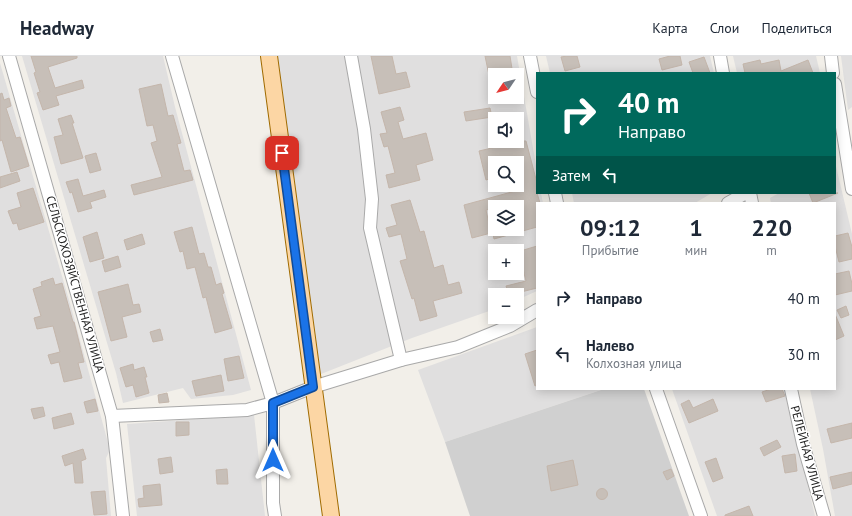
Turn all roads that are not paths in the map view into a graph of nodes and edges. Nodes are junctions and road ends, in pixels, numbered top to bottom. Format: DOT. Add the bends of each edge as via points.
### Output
graph roads {
  1 [pos="9,56"];
  2 [pos="172,56"];
  3 [pos="269,56"];
  4 [pos="351,56"];
  5 [pos="530,56"];
  6 [pos="720,56"];
  7 [pos="830,56"];
  8 [pos="723,72"];
  9 [pos="833,72"];
  10 [pos="536,87"];
  11 [pos="836,90"];
  12 [pos="843,136"];
  13 [pos="852,189"];
  14 [pos="744,194"];
  15 [pos="730,202"];
  16 [pos="536,311"];
  17 [pos="401,360"];
  18 [pos="313,387"];
  19 [pos="656,390"];
  20 [pos="791,390"];
  21 [pos="273,403"];
  22 [pos="112,416"];
  23 [pos="123,516"];
  24 [pos="275,516"];
  25 [pos="331,516"];
  26 [pos="702,516"];
  27 [pos="824,516"];
  1 -- 22 [label="street, СЕЛЬСКОХОЗЯЙСТВЕННАЯ УЛИЦА"];
  2 -- 21 [label="street"];
  3 -- 18 [label="main road"];
  4 -- 17 [label="street" via="364,129 371,191 370,228"];
  5 -- 10 [label="street"];
  6 -- 8 [label="street"];
  7 -- 9 [label="street"];
  11 -- 12 [label="street"];
  12 -- 13 [label="street"];
  14 -- 15 [label="street"];
  16 -- 17 [label="street" via="510,326 458,347"];
  17 -- 18 [label="street"];
  18 -- 21 [label="street"];
  18 -- 25 [label="main road"];
  19 -- 26 [label="street"];
  20 -- 27 [label="street, РЕЛЕЙНАЯ УЛИЦА" via="803,444"];
  21 -- 22 [label="street" via="247,410"];
  21 -- 24 [label="street"];
  22 -- 23 [label="street, СЕЛЬСКОХОЗЯЙСТВЕННАЯ УЛИЦА"];
}
